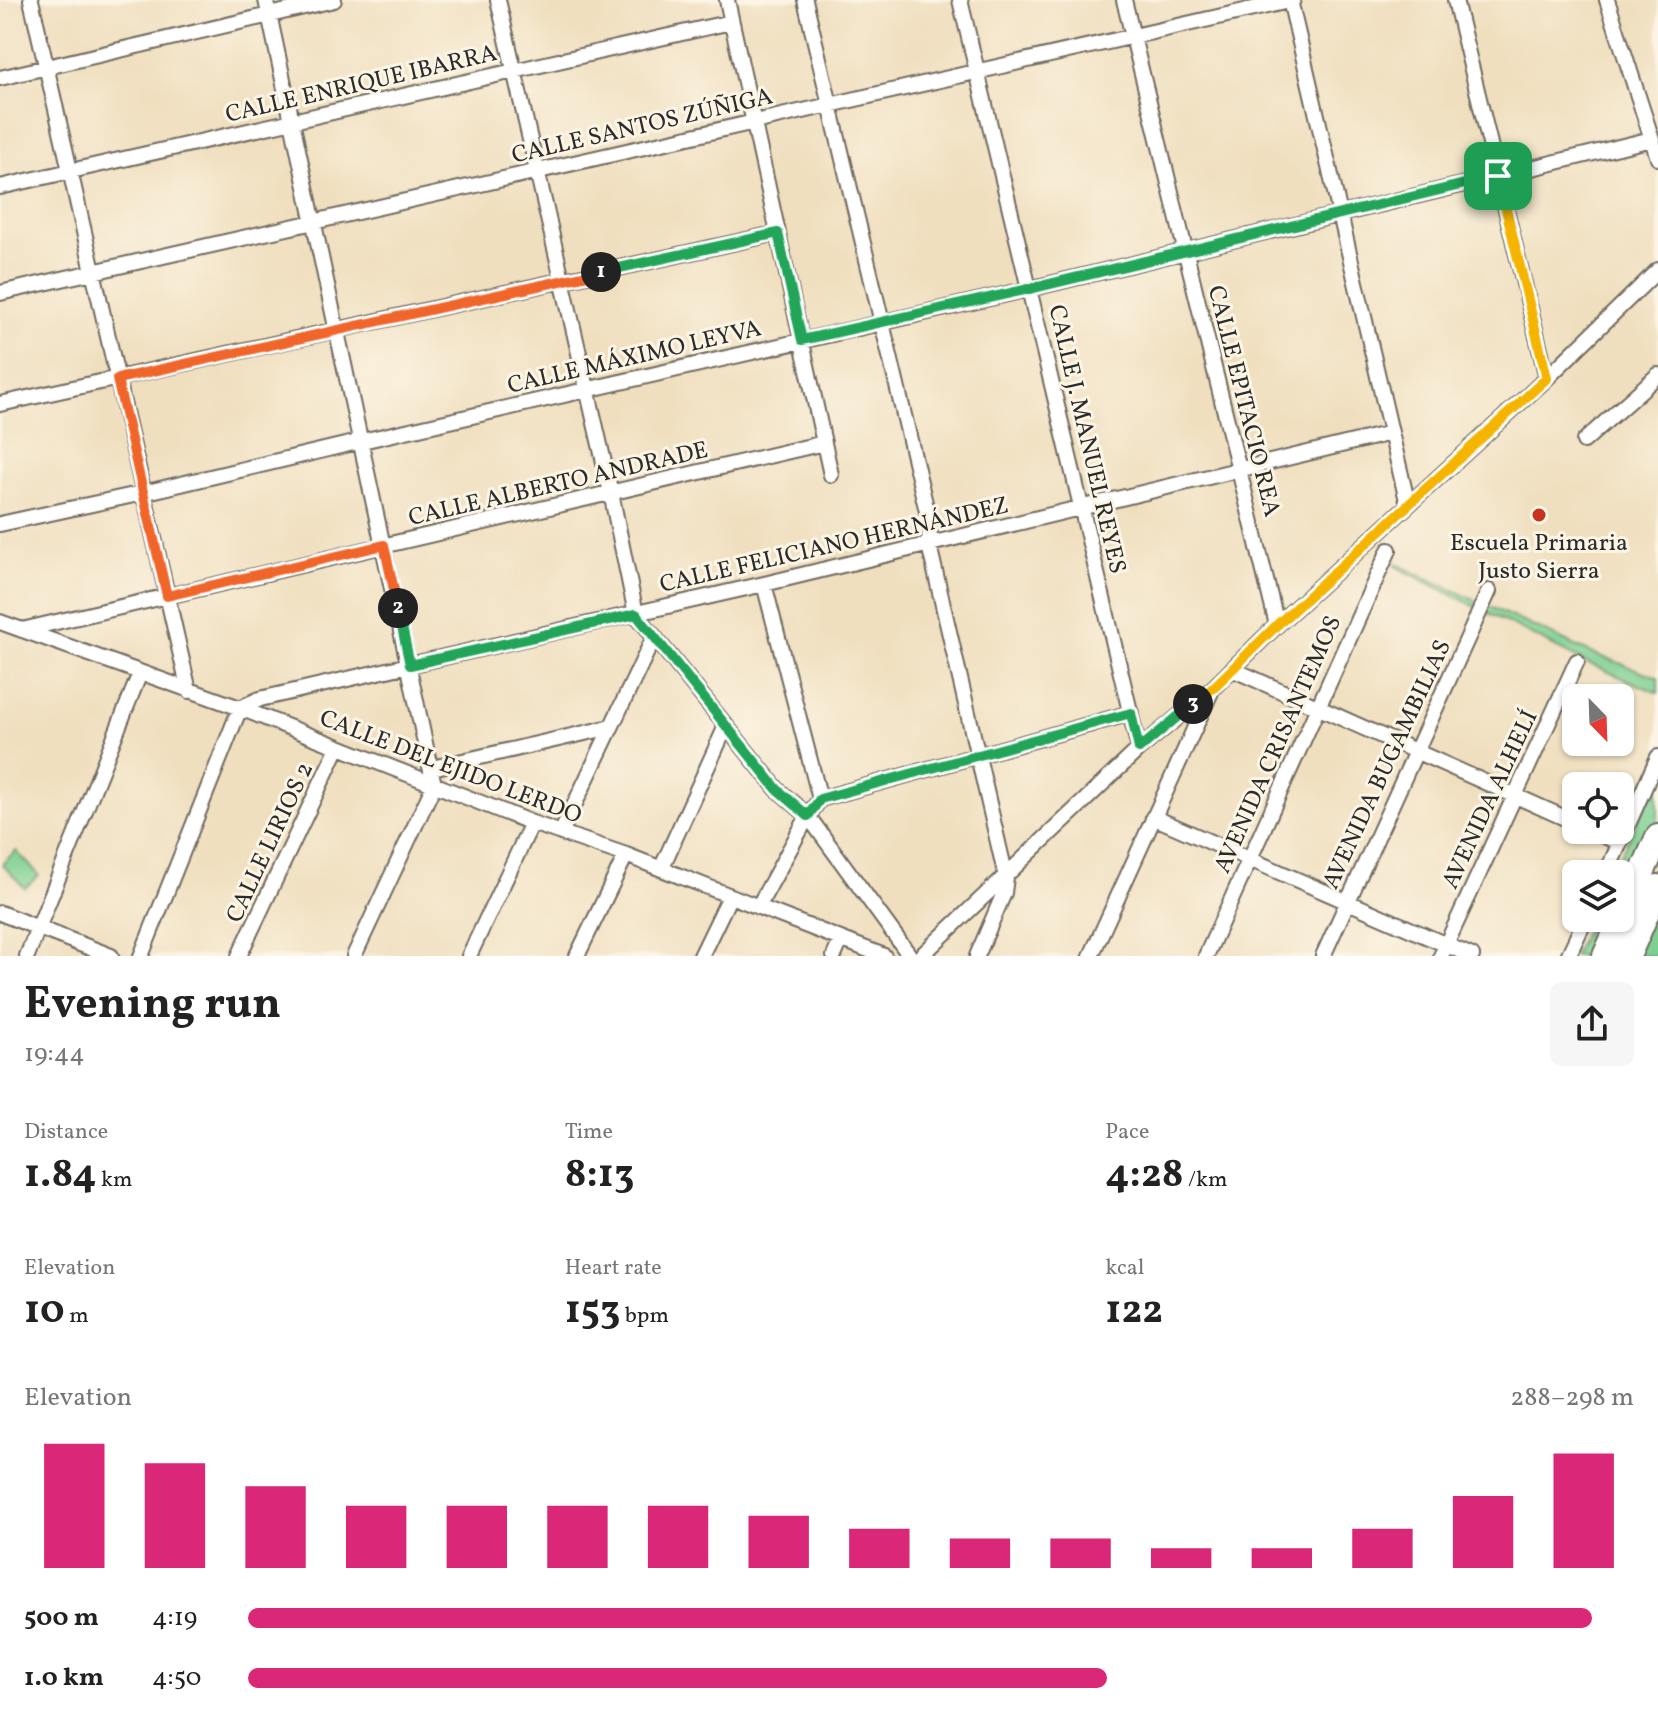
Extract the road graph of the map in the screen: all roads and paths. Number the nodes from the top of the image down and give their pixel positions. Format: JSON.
{"nodes":[{"id":1,"x":31,"y":0,"type":"edge"},
{"id":2,"x":334,"y":0,"type":"edge"},
{"id":3,"x":498,"y":0,"type":"edge"},
{"id":4,"x":727,"y":0,"type":"edge"},
{"id":5,"x":805,"y":0,"type":"edge"},
{"id":6,"x":960,"y":0,"type":"edge"},
{"id":7,"x":1124,"y":0,"type":"edge"},
{"id":8,"x":1291,"y":0,"type":"edge"},
{"id":9,"x":1455,"y":0,"type":"edge"},
{"id":10,"x":1607,"y":0,"type":"edge"},
{"id":11,"x":268,"y":8,"type":"edge"},
{"id":12,"x":731,"y":22,"type":"junction"},
{"id":13,"x":1133,"y":36,"type":"junction"},
{"id":14,"x":46,"y":67,"type":"junction"},
{"id":15,"x":514,"y":71,"type":"junction"},
{"id":16,"x":977,"y":72,"type":"junction"},
{"id":17,"x":0,"y":78,"type":"edge"},
{"id":18,"x":830,"y":105,"type":"junction"},
{"id":19,"x":292,"y":121,"type":"junction"},
{"id":20,"x":754,"y":122,"type":"junction"},
{"id":21,"x":1652,"y":139,"type":"junction"},
{"id":22,"x":1658,"y":158,"type":"edge"},
{"id":23,"x":70,"y":171,"type":"junction"},
{"id":24,"x":537,"y":171,"type":"junction"},
{"id":25,"x":1498,"y":176,"type":"junction"},
{"id":26,"x":0,"y":187,"type":"edge"},
{"id":27,"x":1340,"y":214,"type":"junction"},
{"id":28,"x":314,"y":222,"type":"junction"},
{"id":29,"x":778,"y":233,"type":"junction"},
{"id":30,"x":1185,"y":251,"type":"junction"},
{"id":31,"x":1658,"y":270,"type":"edge"},
{"id":32,"x":92,"y":272,"type":"junction"},
{"id":33,"x":562,"y":280,"type":"junction"},
{"id":34,"x":1029,"y":289,"type":"junction"},
{"id":35,"x":0,"y":293,"type":"edge"},
{"id":36,"x":882,"y":322,"type":"junction"},
{"id":37,"x":338,"y":330,"type":"junction"},
{"id":38,"x":802,"y":340,"type":"junction"},
{"id":39,"x":1658,"y":375,"type":"edge"},
{"id":40,"x":1547,"y":378,"type":"junction"},
{"id":41,"x":117,"y":379,"type":"junction"},
{"id":42,"x":587,"y":389,"type":"junction"},
{"id":43,"x":0,"y":404,"type":"edge"},
{"id":44,"x":1391,"y":433,"type":"junction"},
{"id":45,"x":362,"y":441,"type":"junction"},
{"id":46,"x":1584,"y":441,"type":"dead end"},
{"id":47,"x":824,"y":443,"type":"junction"},
{"id":48,"x":1239,"y":469,"type":"junction"},
{"id":49,"x":831,"y":475,"type":"dead end"},
{"id":50,"x":143,"y":493,"type":"junction"},
{"id":51,"x":611,"y":493,"type":"junction"},
{"id":52,"x":1408,"y":505,"type":"junction"},
{"id":53,"x":1081,"y":507,"type":"junction"},
{"id":54,"x":0,"y":524,"type":"edge"},
{"id":55,"x":384,"y":545,"type":"junction"},
{"id":56,"x":929,"y":545,"type":"junction"},
{"id":57,"x":1389,"y":550,"type":"dead end"},
{"id":58,"x":764,"y":584,"type":"junction"},
{"id":59,"x":1489,"y":591,"type":"dead end"},
{"id":60,"x":167,"y":596,"type":"junction"},
{"id":61,"x":636,"y":614,"type":"junction"},
{"id":62,"x":0,"y":622,"type":"edge"},
{"id":63,"x":1277,"y":625,"type":"junction"},
{"id":64,"x":21,"y":630,"type":"junction"},
{"id":65,"x":654,"y":637,"type":"junction"},
{"id":66,"x":1577,"y":661,"type":"dead end"},
{"id":67,"x":410,"y":665,"type":"junction"},
{"id":68,"x":1232,"y":669,"type":"junction"},
{"id":69,"x":140,"y":673,"type":"junction"},
{"id":70,"x":1213,"y":688,"type":"junction"},
{"id":71,"x":189,"y":691,"type":"junction"},
{"id":72,"x":1318,"y":707,"type":"junction"},
{"id":73,"x":240,"y":708,"type":"junction"},
{"id":74,"x":1131,"y":713,"type":"junction"},
{"id":75,"x":726,"y":726,"type":"junction"},
{"id":76,"x":611,"y":727,"type":"junction"},
{"id":77,"x":338,"y":747,"type":"junction"},
{"id":78,"x":1139,"y":749,"type":"junction"},
{"id":79,"x":1416,"y":751,"type":"junction"},
{"id":80,"x":978,"y":754,"type":"junction"},
{"id":81,"x":1658,"y":757,"type":"edge"},
{"id":82,"x":432,"y":768,"type":"junction"},
{"id":83,"x":434,"y":785,"type":"junction"},
{"id":84,"x":1515,"y":796,"type":"junction"},
{"id":85,"x":820,"y":799,"type":"junction"},
{"id":86,"x":1634,"y":811,"type":"edge"},
{"id":87,"x":808,"y":816,"type":"junction"},
{"id":88,"x":1153,"y":817,"type":"junction"},
{"id":89,"x":1562,"y":817,"type":"edge"},
{"id":90,"x":532,"y":823,"type":"junction"},
{"id":91,"x":561,"y":833,"type":"junction"},
{"id":92,"x":1658,"y":837,"type":"edge"},
{"id":93,"x":626,"y":855,"type":"junction"},
{"id":94,"x":1250,"y":858,"type":"junction"},
{"id":95,"x":661,"y":869,"type":"junction"},
{"id":96,"x":1006,"y":877,"type":"junction"},
{"id":97,"x":1658,"y":887,"type":"edge"},
{"id":98,"x":730,"y":896,"type":"junction"},
{"id":99,"x":1348,"y":901,"type":"junction"},
{"id":100,"x":758,"y":907,"type":"junction"},
{"id":101,"x":0,"y":913,"type":"edge"},
{"id":102,"x":38,"y":928,"type":"junction"},
{"id":103,"x":1579,"y":932,"type":"edge"},
{"id":104,"x":841,"y":940,"type":"junction"},
{"id":105,"x":1444,"y":950,"type":"edge"},
{"id":106,"x":27,"y":956,"type":"edge"},
{"id":107,"x":111,"y":956,"type":"edge"},
{"id":108,"x":141,"y":956,"type":"edge"},
{"id":109,"x":239,"y":956,"type":"edge"},
{"id":110,"x":354,"y":956,"type":"edge"},
{"id":111,"x":469,"y":956,"type":"edge"},
{"id":112,"x":577,"y":956,"type":"edge"},
{"id":113,"x":701,"y":956,"type":"edge"},
{"id":114,"x":834,"y":956,"type":"edge"},
{"id":115,"x":884,"y":956,"type":"edge"},
{"id":116,"x":910,"y":956,"type":"edge"},
{"id":117,"x":921,"y":956,"type":"edge"},
{"id":118,"x":977,"y":956,"type":"edge"},
{"id":119,"x":1091,"y":956,"type":"edge"},
{"id":120,"x":1206,"y":956,"type":"edge"},
{"id":121,"x":1323,"y":956,"type":"edge"},
{"id":122,"x":1472,"y":956,"type":"edge"},
{"id":123,"x":1568,"y":956,"type":"edge"},
{"id":124,"x":1605,"y":956,"type":"edge"},
{"id":125,"x":1628,"y":956,"type":"edge"}],
"edges":[{"from":1,"to":14,"type":"street"},
{"from":2,"to":11,"type":"street"},
{"from":3,"to":15,"type":"street"},
{"from":4,"to":12,"type":"street"},
{"from":5,"to":18,"type":"street"},
{"from":6,"to":16,"type":"street","name":"CALLE J. MANUEL REYES"},
{"from":7,"to":13,"type":"street","name":"CALLE EPITACIO REA"},
{"from":8,"to":13,"type":"street","name":"CALLE SANTOS ZÚÑIGA"},
{"from":8,"to":27,"type":"street"},
{"from":9,"to":25,"type":"street"},
{"from":10,"to":21,"type":"street"},
{"from":11,"to":14,"type":"street"},
{"from":11,"to":19,"type":"street"},
{"from":12,"to":15,"type":"street","name":"CALLE ENRIQUE IBARRA"},
{"from":12,"to":20,"type":"street"},
{"from":13,"to":16,"type":"street","name":"CALLE SANTOS ZÚÑIGA"},
{"from":13,"to":30,"type":"street","name":"CALLE EPITACIO REA"},
{"from":14,"to":17,"type":"street"},
{"from":14,"to":23,"type":"street"},
{"from":15,"to":19,"type":"street","name":"CALLE ENRIQUE IBARRA"},
{"from":15,"to":24,"type":"street"},
{"from":16,"to":18,"type":"street","name":"CALLE SANTOS ZÚÑIGA"},
{"from":16,"to":34,"type":"street","name":"CALLE J. MANUEL REYES"},
{"from":18,"to":20,"type":"street","name":"CALLE SANTOS ZÚÑIGA"},
{"from":18,"to":36,"type":"street"},
{"from":19,"to":23,"type":"street","name":"CALLE ENRIQUE IBARRA"},
{"from":19,"to":28,"type":"street"},
{"from":20,"to":24,"type":"street","name":"CALLE SANTOS ZÚÑIGA"},
{"from":20,"to":29,"type":"street"},
{"from":21,"to":22,"type":"street"},
{"from":21,"to":25,"type":"street","name":"CALLE MÁXIMO LEYVA"},
{"from":23,"to":26,"type":"street","name":"CALLE ENRIQUE IBARRA"},
{"from":23,"to":32,"type":"street"},
{"from":24,"to":28,"type":"street","name":"CALLE SANTOS ZÚÑIGA"},
{"from":24,"to":33,"type":"street"},
{"from":25,"to":27,"type":"street","name":"CALLE MÁXIMO LEYVA"},
{"from":25,"to":40,"type":"street"},
{"from":27,"to":30,"type":"street","name":"CALLE MÁXIMO LEYVA"},
{"from":27,"to":44,"type":"street"},
{"from":28,"to":32,"type":"street","name":"CALLE SANTOS ZÚÑIGA"},
{"from":28,"to":37,"type":"street"},
{"from":29,"to":33,"type":"street"},
{"from":29,"to":38,"type":"street"},
{"from":30,"to":34,"type":"street","name":"CALLE MÁXIMO LEYVA"},
{"from":30,"to":48,"type":"street","name":"CALLE EPITACIO REA"},
{"from":31,"to":40,"type":"street"},
{"from":32,"to":35,"type":"street","name":"CALLE SANTOS ZÚÑIGA"},
{"from":32,"to":41,"type":"street"},
{"from":33,"to":37,"type":"street"},
{"from":33,"to":42,"type":"street"},
{"from":34,"to":36,"type":"street","name":"CALLE MÁXIMO LEYVA"},
{"from":34,"to":53,"type":"street","name":"CALLE J. MANUEL REYES"},
{"from":36,"to":38,"type":"street","name":"CALLE MÁXIMO LEYVA"},
{"from":36,"to":56,"type":"street"},
{"from":37,"to":41,"type":"street"},
{"from":37,"to":45,"type":"street"},
{"from":38,"to":42,"type":"street","name":"CALLE MÁXIMO LEYVA"},
{"from":38,"to":47,"type":"street"},
{"from":39,"to":46,"type":"street"},
{"from":40,"to":52,"type":"street"},
{"from":41,"to":43,"type":"street"},
{"from":41,"to":50,"type":"street"},
{"from":42,"to":45,"type":"street","name":"CALLE MÁXIMO LEYVA"},
{"from":42,"to":51,"type":"street"},
{"from":44,"to":48,"type":"street","name":"CALLE FELICIANO HERNÁNDEZ"},
{"from":44,"to":52,"type":"street"},
{"from":45,"to":50,"type":"street","name":"CALLE MÁXIMO LEYVA"},
{"from":45,"to":55,"type":"street"},
{"from":47,"to":49,"type":"street"},
{"from":47,"to":51,"type":"street","name":"CALLE ALBERTO ANDRADE"},
{"from":48,"to":53,"type":"street","name":"CALLE FELICIANO HERNÁNDEZ"},
{"from":48,"to":63,"type":"street","name":"CALLE EPITACIO REA"},
{"from":50,"to":54,"type":"street","name":"CALLE MÁXIMO LEYVA"},
{"from":50,"to":60,"type":"street"},
{"from":51,"to":55,"type":"street","name":"CALLE ALBERTO ANDRADE"},
{"from":51,"to":61,"type":"street"},
{"from":52,"to":63,"type":"street"},
{"from":53,"to":56,"type":"street","name":"CALLE FELICIANO HERNÁNDEZ"},
{"from":53,"to":74,"type":"street","name":"CALLE J. MANUEL REYES"},
{"from":55,"to":60,"type":"street","name":"CALLE ALBERTO ANDRADE"},
{"from":55,"to":67,"type":"street"},
{"from":56,"to":58,"type":"street","name":"CALLE FELICIANO HERNÁNDEZ"},
{"from":56,"to":80,"type":"street"},
{"from":57,"to":72,"type":"street","name":"AVENIDA CRISANTEMOS"},
{"from":58,"to":61,"type":"street","name":"CALLE FELICIANO HERNÁNDEZ"},
{"from":58,"to":85,"type":"street"},
{"from":59,"to":79,"type":"street","name":"AVENIDA BUGAMBILIAS"},
{"from":60,"to":64,"type":"street","name":"CALLE ALBERTO ANDRADE"},
{"from":60,"to":71,"type":"street"},
{"from":61,"to":65,"type":"street"},
{"from":61,"to":67,"type":"street","name":"CALLE FELICIANO HERNÁNDEZ"},
{"from":62,"to":64,"type":"street","name":"CALLE DEL EJIDO LERDO"},
{"from":63,"to":68,"type":"street"},
{"from":64,"to":69,"type":"street","name":"CALLE DEL EJIDO LERDO"},
{"from":65,"to":75,"type":"street"},
{"from":65,"to":76,"type":"street"},
{"from":66,"to":84,"type":"street","name":"AVENIDA ALHELÍ"},
{"from":67,"to":73,"type":"street","name":"CALLE FELICIANO HERNÁNDEZ"},
{"from":67,"to":82,"type":"street"},
{"from":68,"to":70,"type":"street"},
{"from":68,"to":72,"type":"street"},
{"from":69,"to":71,"type":"street","name":"CALLE DEL EJIDO LERDO"},
{"from":69,"to":102,"type":"street"},
{"from":70,"to":78,"type":"street"},
{"from":70,"to":88,"type":"street"},
{"from":71,"to":73,"type":"street","name":"CALLE DEL EJIDO LERDO"},
{"from":72,"to":79,"type":"street"},
{"from":72,"to":94,"type":"street","name":"AVENIDA CRISANTEMOS"},
{"from":73,"to":77,"type":"street","name":"CALLE DEL EJIDO LERDO"},
{"from":73,"to":108,"type":"street"},
{"from":74,"to":78,"type":"street","name":"CALLE J. MANUEL REYES"},
{"from":74,"to":80,"type":"street"},
{"from":75,"to":87,"type":"street"},
{"from":75,"to":95,"type":"street"},
{"from":76,"to":82,"type":"street"},
{"from":76,"to":91,"type":"street"},
{"from":77,"to":83,"type":"street","name":"CALLE DEL EJIDO LERDO"},
{"from":77,"to":109,"type":"street","name":"CALLE LIRIOS 2"},
{"from":78,"to":96,"type":"street"},
{"from":79,"to":84,"type":"street"},
{"from":79,"to":99,"type":"street","name":"AVENIDA BUGAMBILIAS"},
{"from":80,"to":85,"type":"street"},
{"from":80,"to":96,"type":"street"},
{"from":81,"to":86,"type":"street"},
{"from":82,"to":83,"type":"street"},
{"from":83,"to":90,"type":"street","name":"CALLE DEL EJIDO LERDO"},
{"from":83,"to":110,"type":"street"},
{"from":84,"to":89,"type":"street"},
{"from":84,"to":105,"type":"street","name":"AVENIDA ALHELÍ"},
{"from":85,"to":87,"type":"street"},
{"from":87,"to":100,"type":"street"},
{"from":87,"to":116,"type":"street"},
{"from":88,"to":94,"type":"street"},
{"from":88,"to":119,"type":"street"},
{"from":90,"to":91,"type":"street","name":"CALLE DEL EJIDO LERDO"},
{"from":90,"to":111,"type":"street"},
{"from":91,"to":93,"type":"street","name":"CALLE DEL EJIDO LERDO"},
{"from":92,"to":124,"type":"main road"},
{"from":93,"to":95,"type":"street","name":"CALLE DEL EJIDO LERDO"},
{"from":93,"to":112,"type":"street"},
{"from":94,"to":99,"type":"street"},
{"from":94,"to":120,"type":"street","name":"AVENIDA CRISANTEMOS"},
{"from":95,"to":98,"type":"street","name":"CALLE DEL EJIDO LERDO"},
{"from":96,"to":117,"type":"street"},
{"from":96,"to":118,"type":"street"},
{"from":97,"to":125,"type":"main road"},
{"from":98,"to":100,"type":"street","name":"CALLE DEL EJIDO LERDO"},
{"from":98,"to":113,"type":"street"},
{"from":99,"to":105,"type":"street"},
{"from":99,"to":121,"type":"street","name":"AVENIDA BUGAMBILIAS"},
{"from":100,"to":104,"type":"street","name":"CALLE DEL EJIDO LERDO"},
{"from":101,"to":102,"type":"street"},
{"from":102,"to":106,"type":"street"},
{"from":102,"to":107,"type":"street"},
{"from":103,"to":123,"type":"street"},
{"from":104,"to":114,"type":"street"},
{"from":104,"to":115,"type":"street","name":"CALLE DEL EJIDO LERDO"},
{"from":105,"to":122,"type":"street"}]}
